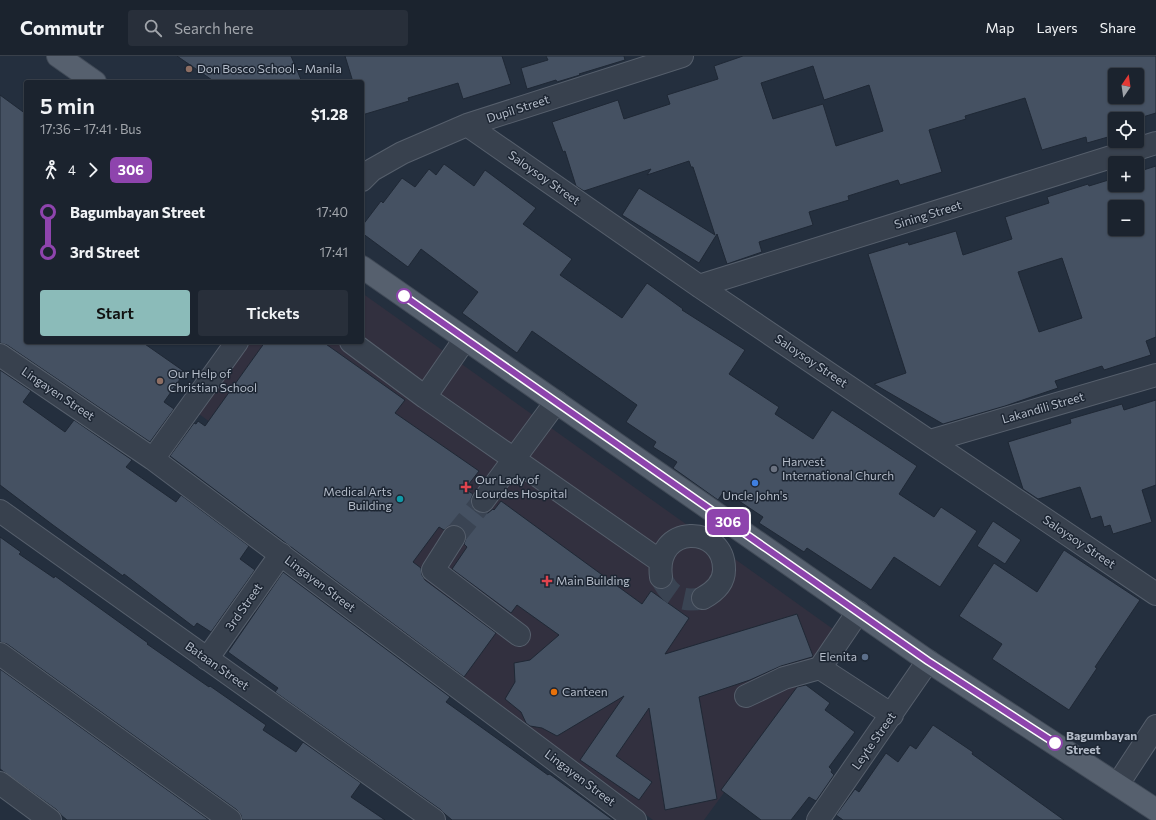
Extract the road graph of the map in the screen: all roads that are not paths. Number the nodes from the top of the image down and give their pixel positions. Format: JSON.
{"nodes":[{"id":1,"x":58,"y":56,"type":"edge"},
{"id":2,"x":682,"y":56,"type":"edge"},
{"id":3,"x":92,"y":80,"type":"edge"},
{"id":4,"x":468,"y":126,"type":"junction"},
{"id":5,"x":1156,"y":143,"type":"edge"},
{"id":6,"x":364,"y":178,"type":"edge"},
{"id":7,"x":364,"y":268,"type":"edge"},
{"id":8,"x":699,"y":286,"type":"junction"},
{"id":9,"x":465,"y":338,"type":"junction"},
{"id":10,"x":236,"y":344,"type":"edge"},
{"id":11,"x":354,"y":344,"type":"edge"},
{"id":12,"x":0,"y":355,"type":"edge"},
{"id":13,"x":1156,"y":375,"type":"edge"},
{"id":14,"x":425,"y":397,"type":"junction"},
{"id":15,"x":556,"y":402,"type":"junction"},
{"id":16,"x":930,"y":441,"type":"junction"},
{"id":17,"x":153,"y":459,"type":"junction"},
{"id":18,"x":514,"y":459,"type":"junction"},
{"id":19,"x":483,"y":501,"type":"tunnel mouth"},
{"id":20,"x":0,"y":511,"type":"edge"},
{"id":21,"x":715,"y":512,"type":"junction"},
{"id":22,"x":733,"y":524,"type":"junction"},
{"id":23,"x":699,"y":536,"type":"junction"},
{"id":24,"x":454,"y":537,"type":"tunnel mouth"},
{"id":25,"x":718,"y":549,"type":"junction"},
{"id":26,"x":281,"y":554,"type":"junction"},
{"id":27,"x":1156,"y":594,"type":"edge"},
{"id":28,"x":703,"y":598,"type":"tunnel mouth"},
{"id":29,"x":858,"y":612,"type":"junction"},
{"id":30,"x":519,"y":635,"type":"dead end"},
{"id":31,"x":0,"y":654,"type":"edge"},
{"id":32,"x":207,"y":659,"type":"junction"},
{"id":33,"x":928,"y":661,"type":"junction"},
{"id":34,"x":820,"y":668,"type":"junction"},
{"id":35,"x":746,"y":696,"type":"dead end"},
{"id":36,"x":892,"y":715,"type":"junction"},
{"id":37,"x":1156,"y":726,"type":"edge"},
{"id":38,"x":0,"y":783,"type":"edge"},
{"id":39,"x":1118,"y":784,"type":"junction"},
{"id":40,"x":1156,"y":810,"type":"edge"},
{"id":41,"x":50,"y":820,"type":"edge"},
{"id":42,"x":230,"y":820,"type":"edge"},
{"id":43,"x":434,"y":820,"type":"edge"},
{"id":44,"x":635,"y":820,"type":"edge"},
{"id":45,"x":818,"y":820,"type":"edge"}],
"edges":[{"from":1,"to":3,"type":"main road"},
{"from":2,"to":4,"type":"street","name":"Dupil Street"},
{"from":4,"to":6,"type":"street","name":"Dupil Street"},
{"from":4,"to":8,"type":"street","name":"Saloysoy Street"},
{"from":5,"to":8,"type":"street","name":"Sining Street"},
{"from":7,"to":9,"type":"main road"},
{"from":8,"to":16,"type":"street","name":"Saloysoy Street"},
{"from":9,"to":14,"type":"street"},
{"from":9,"to":15,"type":"main road"},
{"from":10,"to":17,"type":"street"},
{"from":11,"to":14,"type":"street"},
{"from":12,"to":17,"type":"street","name":"Lingayen Street"},
{"from":13,"to":16,"type":"street","name":"Lakandili Street"},
{"from":14,"to":18,"type":"street"},
{"from":15,"to":18,"type":"street"},
{"from":15,"to":21,"type":"main road"},
{"from":16,"to":27,"type":"street","name":"Saloysoy Street"},
{"from":17,"to":26,"type":"street","name":"Lingayen Street"},
{"from":18,"to":19,"type":"street"},
{"from":18,"to":23,"type":"street"},
{"from":20,"to":32,"type":"street","name":"Bataan Street"},
{"from":21,"to":22,"type":"main road"},
{"from":21,"to":23,"type":"street"},
{"from":22,"to":25,"type":"street"},
{"from":22,"to":29,"type":"main road"},
{"from":23,"to":25,"type":"street"},
{"from":24,"to":30,"type":"street"},
{"from":25,"to":28,"type":"street"},
{"from":26,"to":32,"type":"street","name":"3rd Street"},
{"from":26,"to":44,"type":"street","name":"Lingayen Street"},
{"from":29,"to":33,"type":"main road"},
{"from":29,"to":34,"type":"street"},
{"from":31,"to":42,"type":"street"},
{"from":32,"to":43,"type":"street","name":"Bataan Street"},
{"from":33,"to":36,"type":"street","name":"Leyte Street"},
{"from":33,"to":39,"type":"main road"},
{"from":34,"to":35,"type":"street"},
{"from":34,"to":36,"type":"street"},
{"from":36,"to":45,"type":"street","name":"Leyte Street"},
{"from":37,"to":39,"type":"street"},
{"from":38,"to":41,"type":"street"},
{"from":39,"to":40,"type":"main road"}]}
